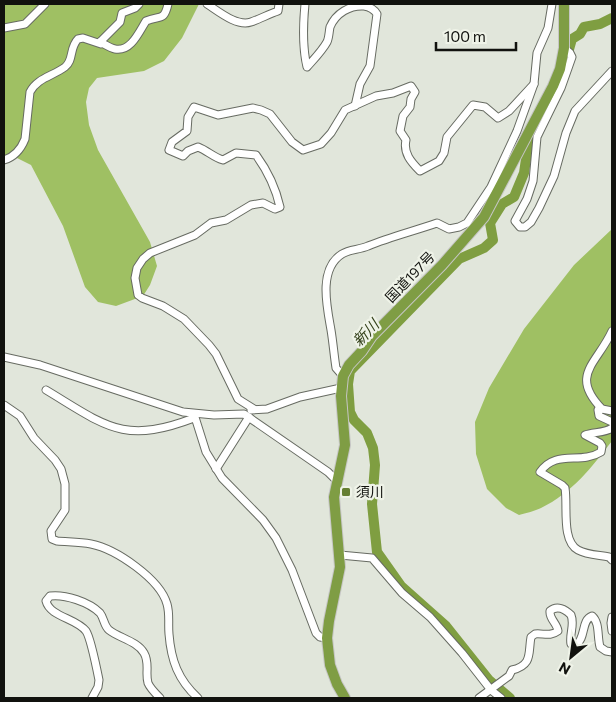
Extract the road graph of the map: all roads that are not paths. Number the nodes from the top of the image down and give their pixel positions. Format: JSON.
{"nodes":[{"id":1,"x":45,"y":4,"type":"edge"},
{"id":2,"x":138,"y":4,"type":"edge"},
{"id":3,"x":168,"y":4,"type":"edge"},
{"id":4,"x":207,"y":4,"type":"edge"},
{"id":5,"x":279,"y":4,"type":"edge"},
{"id":6,"x":305,"y":4,"type":"edge"},
{"id":7,"x":552,"y":4,"type":"edge"},
{"id":8,"x":564,"y":4,"type":"edge"},
{"id":9,"x":4,"y":28,"type":"edge"},
{"id":10,"x":100,"y":42,"type":"junction"},
{"id":11,"x":612,"y":70,"type":"edge"},
{"id":12,"x":534,"y":84,"type":"junction"},
{"id":13,"x":355,"y":106,"type":"junction"},
{"id":14,"x":533,"y":136,"type":"junction"},
{"id":15,"x":4,"y":160,"type":"edge"},
{"id":16,"x":612,"y":331,"type":"edge"},
{"id":17,"x":4,"y":357,"type":"edge"},
{"id":18,"x":343,"y":376,"type":"junction"},
{"id":19,"x":341,"y":388,"type":"junction"},
{"id":20,"x":46,"y":390,"type":"dead end"},
{"id":21,"x":4,"y":405,"type":"edge"},
{"id":22,"x":254,"y":409,"type":"junction"},
{"id":23,"x":602,"y":409,"type":"junction"},
{"id":24,"x":612,"y":411,"type":"edge"},
{"id":25,"x":194,"y":416,"type":"junction"},
{"id":26,"x":247,"y":416,"type":"junction"},
{"id":27,"x":612,"y":422,"type":"edge"},
{"id":28,"x":612,"y":428,"type":"edge"},
{"id":29,"x":216,"y":469,"type":"junction"},
{"id":30,"x":338,"y":482,"type":"junction"},
{"id":31,"x":340,"y":555,"type":"junction"},
{"id":32,"x":612,"y":560,"type":"edge"},
{"id":33,"x":612,"y":617,"type":"edge"},
{"id":34,"x":612,"y":631,"type":"edge"},
{"id":35,"x":327,"y":638,"type":"junction"},
{"id":36,"x":612,"y":652,"type":"edge"},
{"id":37,"x":490,"y":690,"type":"junction"},
{"id":38,"x":92,"y":698,"type":"edge"},
{"id":39,"x":160,"y":698,"type":"edge"},
{"id":40,"x":198,"y":698,"type":"edge"},
{"id":41,"x":345,"y":698,"type":"edge"},
{"id":42,"x":478,"y":698,"type":"edge"},
{"id":43,"x":501,"y":698,"type":"edge"}],
"edges":[{"from":1,"to":9,"type":"street"},
{"from":2,"to":10,"type":"street"},
{"from":3,"to":10,"type":"street"},
{"from":4,"to":5,"type":"street"},
{"from":6,"to":13,"type":"street"},
{"from":7,"to":12,"type":"street"},
{"from":8,"to":14,"type":"highway","name":"国道197号"},
{"from":10,"to":15,"type":"street"},
{"from":11,"to":14,"type":"street"},
{"from":12,"to":13,"type":"street"},
{"from":12,"to":18,"type":"street"},
{"from":13,"to":22,"type":"street"},
{"from":14,"to":18,"type":"highway","name":"国道197号"},
{"from":16,"to":23,"type":"street"},
{"from":17,"to":25,"type":"street"},
{"from":18,"to":19,"type":"highway","name":"国道197号"},
{"from":19,"to":22,"type":"street"},
{"from":19,"to":30,"type":"highway","name":"国道197号"},
{"from":20,"to":25,"type":"street"},
{"from":21,"to":40,"type":"street"},
{"from":22,"to":26,"type":"street"},
{"from":23,"to":24,"type":"street"},
{"from":23,"to":27,"type":"street"},
{"from":25,"to":26,"type":"street"},
{"from":25,"to":29,"type":"street"},
{"from":26,"to":29,"type":"street"},
{"from":26,"to":30,"type":"street"},
{"from":28,"to":32,"type":"street"},
{"from":29,"to":35,"type":"street"},
{"from":30,"to":31,"type":"highway","name":"国道197号"},
{"from":31,"to":35,"type":"highway","name":"国道197号"},
{"from":31,"to":37,"type":"street"},
{"from":33,"to":34,"type":"street"},
{"from":35,"to":41,"type":"highway","name":"国道197号"},
{"from":36,"to":37,"type":"street"},
{"from":37,"to":42,"type":"street"},
{"from":37,"to":43,"type":"street"},
{"from":38,"to":39,"type":"street"}]}
